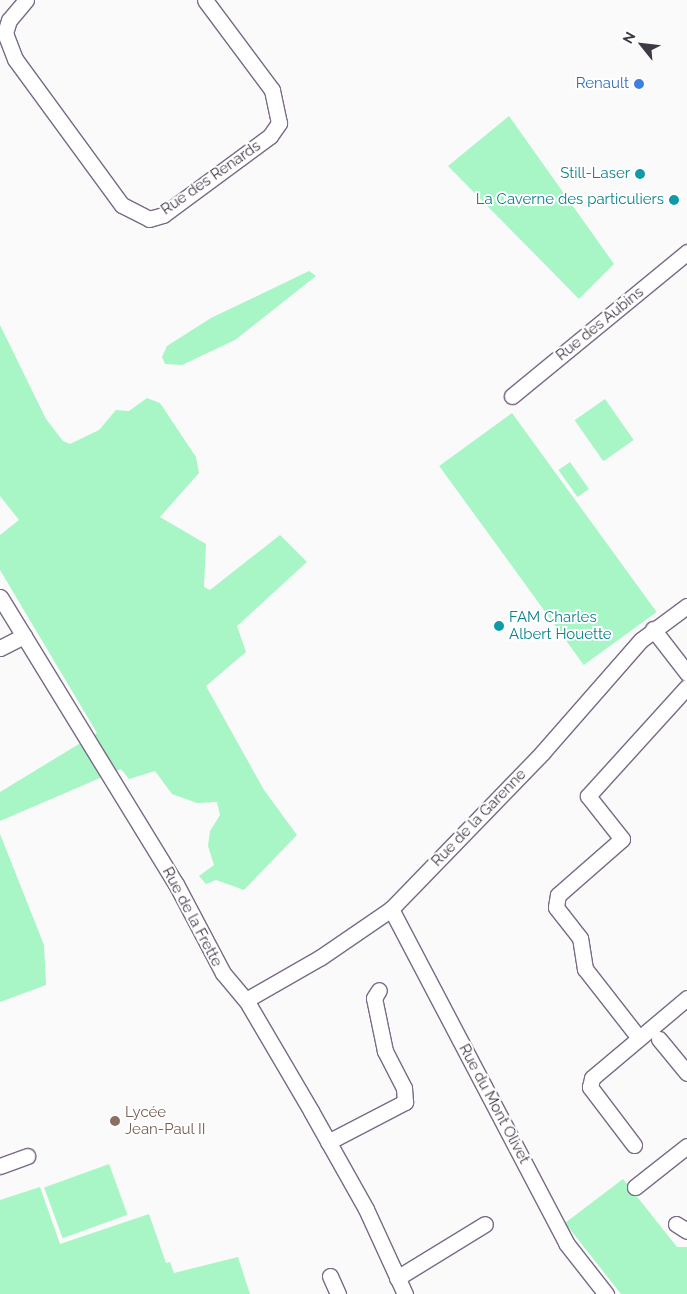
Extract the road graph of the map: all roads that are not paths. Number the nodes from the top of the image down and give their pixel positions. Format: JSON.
{"nodes":[{"id":1,"x":26,"y":0,"type":"edge"},
{"id":2,"x":205,"y":0,"type":"edge"},
{"id":3,"x":687,"y":252,"type":"edge"},
{"id":4,"x":512,"y":396,"type":"dead end"},
{"id":5,"x":0,"y":597,"type":"edge"},
{"id":6,"x":687,"y":606,"type":"edge"},
{"id":7,"x":654,"y":629,"type":"junction"},
{"id":8,"x":24,"y":636,"type":"junction"},
{"id":9,"x":0,"y":648,"type":"edge"},
{"id":10,"x":687,"y":672,"type":"edge"},
{"id":11,"x":687,"y":687,"type":"edge"},
{"id":12,"x":391,"y":909,"type":"junction"},
{"id":13,"x":379,"y":990,"type":"dead end"},
{"id":14,"x":687,"y":998,"type":"edge"},
{"id":15,"x":246,"y":1000,"type":"junction"},
{"id":16,"x":639,"y":1038,"type":"junction"},
{"id":17,"x":659,"y":1039,"type":"dead end"},
{"id":18,"x":687,"y":1073,"type":"edge"},
{"id":19,"x":328,"y":1142,"type":"junction"},
{"id":20,"x":634,"y":1145,"type":"dead end"},
{"id":21,"x":687,"y":1146,"type":"edge"},
{"id":22,"x":27,"y":1156,"type":"dead end"},
{"id":23,"x":0,"y":1166,"type":"edge"},
{"id":24,"x":635,"y":1187,"type":"dead end"},
{"id":25,"x":485,"y":1224,"type":"dead end"},
{"id":26,"x":330,"y":1276,"type":"dead end"},
{"id":27,"x":397,"y":1278,"type":"junction"},
{"id":28,"x":338,"y":1294,"type":"edge"},
{"id":29,"x":405,"y":1294,"type":"edge"},
{"id":30,"x":606,"y":1294,"type":"edge"}],
"edges":[{"from":1,"to":2,"type":"street","name":"Rue des Renards"},
{"from":3,"to":4,"type":"street","name":"Rue des Aubins"},
{"from":5,"to":8,"type":"street","name":"Rue de la Frette"},
{"from":6,"to":7,"type":"street","name":"Rue de la Garenne"},
{"from":7,"to":10,"type":"street"},
{"from":7,"to":12,"type":"street","name":"Rue de la Garenne"},
{"from":8,"to":9,"type":"street"},
{"from":8,"to":15,"type":"street","name":"Rue de la Frette"},
{"from":11,"to":16,"type":"street"},
{"from":12,"to":15,"type":"street","name":"Rue de la Garenne"},
{"from":12,"to":30,"type":"street","name":"Rue du Mont Olivet"},
{"from":13,"to":19,"type":"street"},
{"from":14,"to":16,"type":"street"},
{"from":15,"to":19,"type":"street","name":"Rue de la Frette"},
{"from":16,"to":20,"type":"street"},
{"from":17,"to":18,"type":"street"},
{"from":19,"to":27,"type":"street","name":"Rue de la Frette"},
{"from":21,"to":24,"type":"street"},
{"from":22,"to":23,"type":"street"},
{"from":25,"to":27,"type":"street"},
{"from":26,"to":28,"type":"street"},
{"from":27,"to":29,"type":"street","name":"Rue de la Frette"}]}
